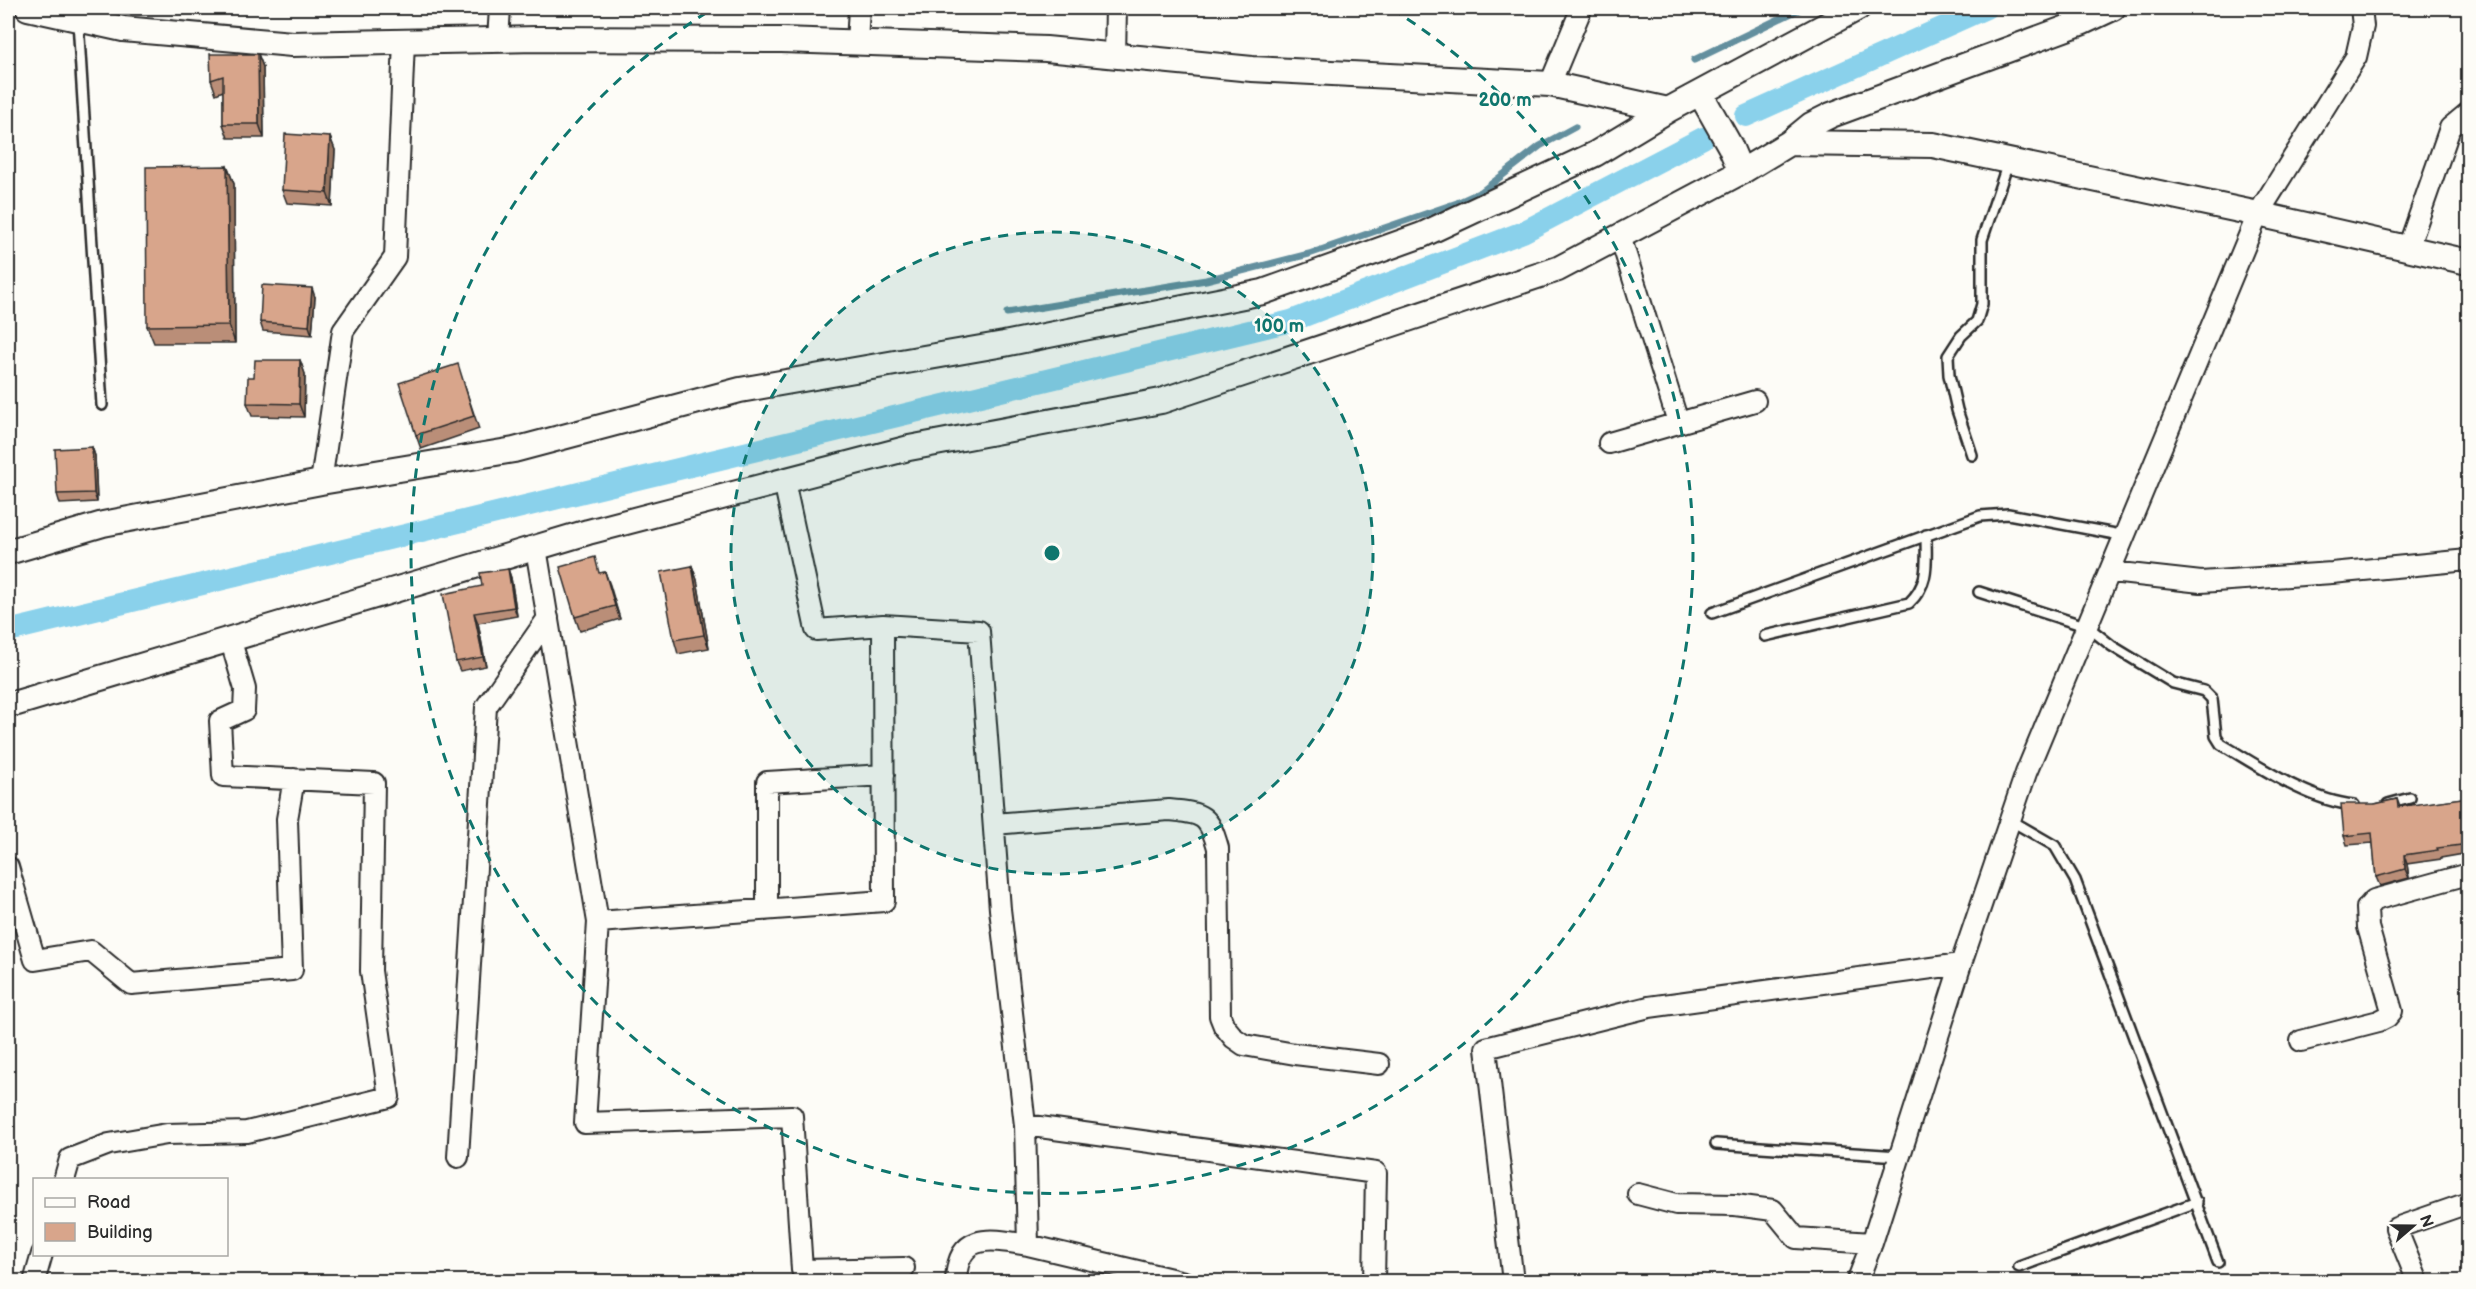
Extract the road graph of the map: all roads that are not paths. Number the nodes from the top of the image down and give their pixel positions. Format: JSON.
{"nodes":[{"id":1,"x":28,"y":8,"type":"edge"},
{"id":2,"x":500,"y":8,"type":"edge"},
{"id":3,"x":859,"y":8,"type":"edge"},
{"id":4,"x":1116,"y":8,"type":"edge"},
{"id":5,"x":1858,"y":8,"type":"edge"},
{"id":6,"x":2113,"y":8,"type":"edge"},
{"id":7,"x":2361,"y":8,"type":"edge"},
{"id":8,"x":1583,"y":9,"type":"edge"},
{"id":9,"x":78,"y":19,"type":"junction"},
{"id":10,"x":498,"y":39,"type":"junction"},
{"id":11,"x":404,"y":41,"type":"junction"},
{"id":12,"x":858,"y":43,"type":"junction"},
{"id":13,"x":1115,"y":56,"type":"junction"},
{"id":14,"x":1550,"y":84,"type":"junction"},
{"id":15,"x":1700,"y":93,"type":"junction"},
{"id":16,"x":1668,"y":110,"type":"junction"},
{"id":17,"x":2469,"y":113,"type":"edge"},
{"id":18,"x":1789,"y":144,"type":"junction"},
{"id":19,"x":2009,"y":161,"type":"junction"},
{"id":20,"x":1741,"y":172,"type":"junction"},
{"id":21,"x":2258,"y":214,"type":"junction"},
{"id":22,"x":1620,"y":236,"type":"junction"},
{"id":23,"x":2408,"y":248,"type":"junction"},
{"id":24,"x":2469,"y":262,"type":"edge"},
{"id":25,"x":1755,"y":402,"type":"dead end"},
{"id":26,"x":102,"y":405,"type":"dead end"},
{"id":27,"x":1678,"y":422,"type":"junction"},
{"id":28,"x":1609,"y":443,"type":"dead end"},
{"id":29,"x":1972,"y":454,"type":"dead end"},
{"id":30,"x":784,"y":481,"type":"junction"},
{"id":31,"x":321,"y":482,"type":"junction"},
{"id":32,"x":1926,"y":535,"type":"junction"},
{"id":33,"x":2126,"y":536,"type":"junction"},
{"id":34,"x":536,"y":548,"type":"junction"},
{"id":35,"x":8,"y":552,"type":"edge"},
{"id":36,"x":2469,"y":560,"type":"edge"},
{"id":37,"x":2111,"y":572,"type":"junction"},
{"id":38,"x":1979,"y":592,"type":"dead end"},
{"id":39,"x":1712,"y":613,"type":"dead end"},
{"id":40,"x":548,"y":618,"type":"junction"},
{"id":41,"x":883,"y":625,"type":"junction"},
{"id":42,"x":2088,"y":627,"type":"junction"},
{"id":43,"x":1764,"y":636,"type":"dead end"},
{"id":44,"x":230,"y":638,"type":"junction"},
{"id":45,"x":8,"y":703,"type":"edge"},
{"id":46,"x":884,"y":775,"type":"junction"},
{"id":47,"x":294,"y":779,"type":"junction"},
{"id":48,"x":2410,"y":798,"type":"dead end"},
{"id":49,"x":2010,"y":820,"type":"junction"},
{"id":50,"x":994,"y":824,"type":"junction"},
{"id":51,"x":8,"y":867,"type":"edge"},
{"id":52,"x":2469,"y":874,"type":"edge"},
{"id":53,"x":767,"y":910,"type":"junction"},
{"id":54,"x":598,"y":922,"type":"junction"},
{"id":55,"x":1961,"y":964,"type":"junction"},
{"id":56,"x":2301,"y":1041,"type":"dead end"},
{"id":57,"x":1379,"y":1064,"type":"dead end"},
{"id":58,"x":1025,"y":1125,"type":"junction"},
{"id":59,"x":1716,"y":1144,"type":"dead end"},
{"id":60,"x":1899,"y":1156,"type":"junction"},
{"id":61,"x":458,"y":1157,"type":"dead end"},
{"id":62,"x":64,"y":1178,"type":"edge"},
{"id":63,"x":1638,"y":1194,"type":"dead end"},
{"id":64,"x":2197,"y":1202,"type":"junction"},
{"id":65,"x":2469,"y":1203,"type":"edge"},
{"id":66,"x":1872,"y":1242,"type":"junction"},
{"id":67,"x":1028,"y":1245,"type":"junction"},
{"id":68,"x":41,"y":1256,"type":"edge"},
{"id":69,"x":2218,"y":1262,"type":"dead end"},
{"id":70,"x":2019,"y":1267,"type":"dead end"},
{"id":71,"x":904,"y":1268,"type":"dead end"},
{"id":72,"x":34,"y":1281,"type":"edge"},
{"id":73,"x":956,"y":1281,"type":"edge"},
{"id":74,"x":1184,"y":1281,"type":"edge"},
{"id":75,"x":1374,"y":1281,"type":"edge"},
{"id":76,"x":1513,"y":1281,"type":"edge"},
{"id":77,"x":1857,"y":1281,"type":"edge"},
{"id":78,"x":2418,"y":1281,"type":"edge"}],
"edges":[{"from":1,"to":9,"type":"street"},
{"from":2,"to":10,"type":"street"},
{"from":3,"to":12,"type":"street"},
{"from":4,"to":13,"type":"street"},
{"from":5,"to":15,"type":"street"},
{"from":6,"to":18,"type":"street"},
{"from":7,"to":21,"type":"street"},
{"from":8,"to":14,"type":"street"},
{"from":9,"to":11,"type":"street"},
{"from":9,"to":26,"type":"lane"},
{"from":10,"to":11,"type":"street"},
{"from":10,"to":12,"type":"street"},
{"from":11,"to":31,"type":"street"},
{"from":12,"to":13,"type":"street"},
{"from":13,"to":14,"type":"street"},
{"from":14,"to":16,"type":"street"},
{"from":15,"to":16,"type":"street"},
{"from":15,"to":20,"type":"street"},
{"from":16,"to":31,"type":"street"},
{"from":17,"to":23,"type":"street"},
{"from":18,"to":19,"type":"street"},
{"from":18,"to":20,"type":"street"},
{"from":19,"to":21,"type":"street"},
{"from":19,"to":29,"type":"lane"},
{"from":20,"to":22,"type":"street"},
{"from":21,"to":23,"type":"street"},
{"from":21,"to":33,"type":"street"},
{"from":22,"to":27,"type":"street"},
{"from":22,"to":30,"type":"street"},
{"from":23,"to":24,"type":"street"},
{"from":25,"to":27,"type":"street"},
{"from":27,"to":28,"type":"street"},
{"from":30,"to":34,"type":"street"},
{"from":30,"to":41,"type":"street"},
{"from":31,"to":35,"type":"street"},
{"from":32,"to":33,"type":"lane"},
{"from":32,"to":39,"type":"lane"},
{"from":32,"to":43,"type":"lane"},
{"from":33,"to":37,"type":"street"},
{"from":34,"to":40,"type":"street"},
{"from":34,"to":44,"type":"street"},
{"from":36,"to":37,"type":"street"},
{"from":37,"to":42,"type":"street"},
{"from":38,"to":42,"type":"lane"},
{"from":40,"to":54,"type":"street"},
{"from":40,"to":61,"type":"street"},
{"from":41,"to":46,"type":"street"},
{"from":41,"to":50,"type":"street"},
{"from":42,"to":48,"type":"lane"},
{"from":42,"to":49,"type":"street"},
{"from":44,"to":45,"type":"street"},
{"from":44,"to":47,"type":"street"},
{"from":46,"to":53,"type":"street"},
{"from":46,"to":53,"type":"street"},
{"from":47,"to":51,"type":"street"},
{"from":47,"to":62,"type":"street"},
{"from":49,"to":55,"type":"street"},
{"from":49,"to":64,"type":"lane"},
{"from":50,"to":57,"type":"street"},
{"from":50,"to":58,"type":"street"},
{"from":52,"to":56,"type":"street"},
{"from":53,"to":54,"type":"street"},
{"from":54,"to":71,"type":"street"},
{"from":55,"to":60,"type":"street"},
{"from":55,"to":76,"type":"street"},
{"from":58,"to":67,"type":"street"},
{"from":58,"to":75,"type":"street"},
{"from":59,"to":60,"type":"lane"},
{"from":60,"to":66,"type":"street"},
{"from":63,"to":66,"type":"street"},
{"from":64,"to":69,"type":"lane"},
{"from":64,"to":70,"type":"lane"},
{"from":65,"to":78,"type":"street"},
{"from":66,"to":77,"type":"street"},
{"from":67,"to":73,"type":"street"},
{"from":67,"to":74,"type":"street"},
{"from":68,"to":72,"type":"street"}]}
